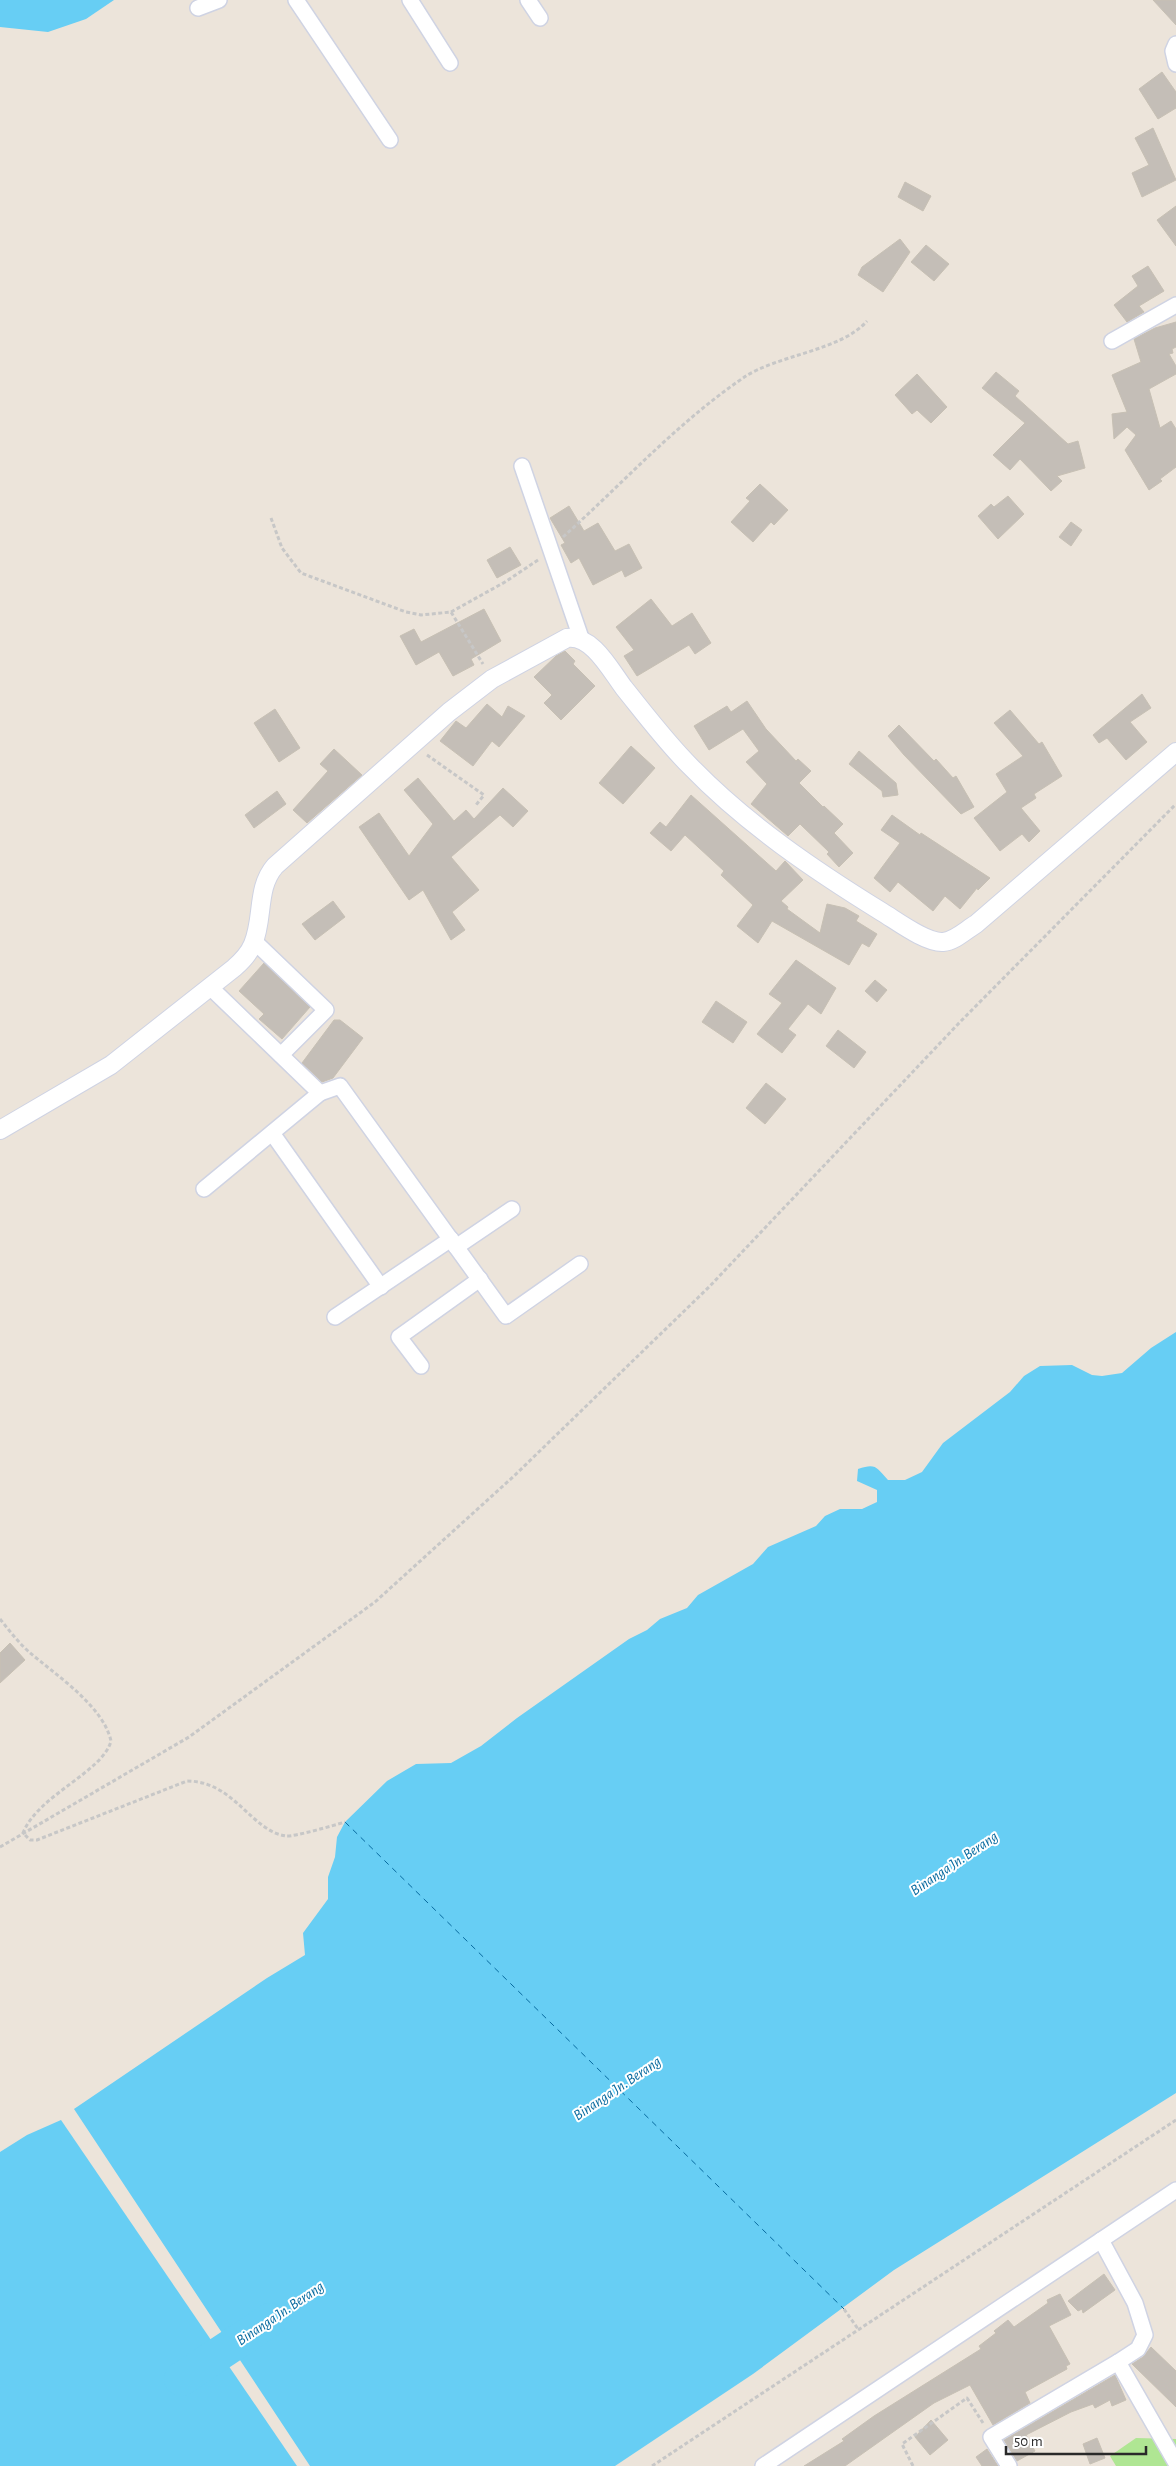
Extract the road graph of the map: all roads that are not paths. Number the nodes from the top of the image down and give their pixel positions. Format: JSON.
{"nodes":[{"id":1,"x":220,"y":0,"type":"edge"},
{"id":2,"x":296,"y":0,"type":"edge"},
{"id":3,"x":410,"y":0,"type":"edge"},
{"id":4,"x":528,"y":0,"type":"edge"},
{"id":5,"x":198,"y":8,"type":"dead end"},
{"id":6,"x":540,"y":18,"type":"dead end"},
{"id":7,"x":1176,"y":44,"type":"edge"},
{"id":8,"x":450,"y":63,"type":"dead end"},
{"id":9,"x":1176,"y":64,"type":"edge"},
{"id":10,"x":390,"y":140,"type":"dead end"},
{"id":11,"x":1176,"y":305,"type":"edge"},
{"id":12,"x":1112,"y":341,"type":"dead end"},
{"id":13,"x":522,"y":466,"type":"dead end"},
{"id":14,"x":581,"y":638,"type":"junction"},
{"id":15,"x":1176,"y":752,"type":"edge"},
{"id":16,"x":254,"y":942,"type":"junction"},
{"id":17,"x":210,"y":987,"type":"junction"},
{"id":18,"x":280,"y":1055,"type":"junction"},
{"id":19,"x":320,"y":1093,"type":"junction"},
{"id":20,"x":0,"y":1130,"type":"edge"},
{"id":21,"x":272,"y":1133,"type":"junction"},
{"id":22,"x":204,"y":1189,"type":"dead end"},
{"id":23,"x":512,"y":1209,"type":"dead end"},
{"id":24,"x":454,"y":1243,"type":"junction"},
{"id":25,"x":580,"y":1264,"type":"dead end"},
{"id":26,"x":480,"y":1279,"type":"junction"},
{"id":27,"x":381,"y":1287,"type":"junction"},
{"id":28,"x":336,"y":1317,"type":"dead end"},
{"id":29,"x":421,"y":1366,"type":"dead end"},
{"id":30,"x":1176,"y":2190,"type":"edge"},
{"id":31,"x":1101,"y":2240,"type":"junction"},
{"id":32,"x":1118,"y":2362,"type":"junction"},
{"id":33,"x":1176,"y":2463,"type":"edge"},
{"id":34,"x":763,"y":2466,"type":"edge"},
{"id":35,"x":1009,"y":2466,"type":"edge"}],
"edges":[{"from":1,"to":5,"type":"street"},
{"from":2,"to":10,"type":"street"},
{"from":3,"to":8,"type":"street"},
{"from":4,"to":6,"type":"street"},
{"from":7,"to":9,"type":"street"},
{"from":11,"to":12,"type":"street"},
{"from":13,"to":14,"type":"street"},
{"from":14,"to":15,"type":"street"},
{"from":14,"to":16,"type":"street"},
{"from":16,"to":17,"type":"street"},
{"from":16,"to":18,"type":"street"},
{"from":17,"to":18,"type":"street"},
{"from":17,"to":20,"type":"street"},
{"from":18,"to":19,"type":"street"},
{"from":19,"to":21,"type":"street"},
{"from":19,"to":24,"type":"street"},
{"from":21,"to":22,"type":"street"},
{"from":21,"to":27,"type":"street"},
{"from":23,"to":24,"type":"street"},
{"from":24,"to":26,"type":"street"},
{"from":24,"to":27,"type":"street"},
{"from":25,"to":26,"type":"street"},
{"from":26,"to":29,"type":"street"},
{"from":27,"to":28,"type":"street"},
{"from":30,"to":31,"type":"street"},
{"from":31,"to":32,"type":"street"},
{"from":31,"to":34,"type":"street"},
{"from":32,"to":33,"type":"street"},
{"from":32,"to":35,"type":"street"}]}
